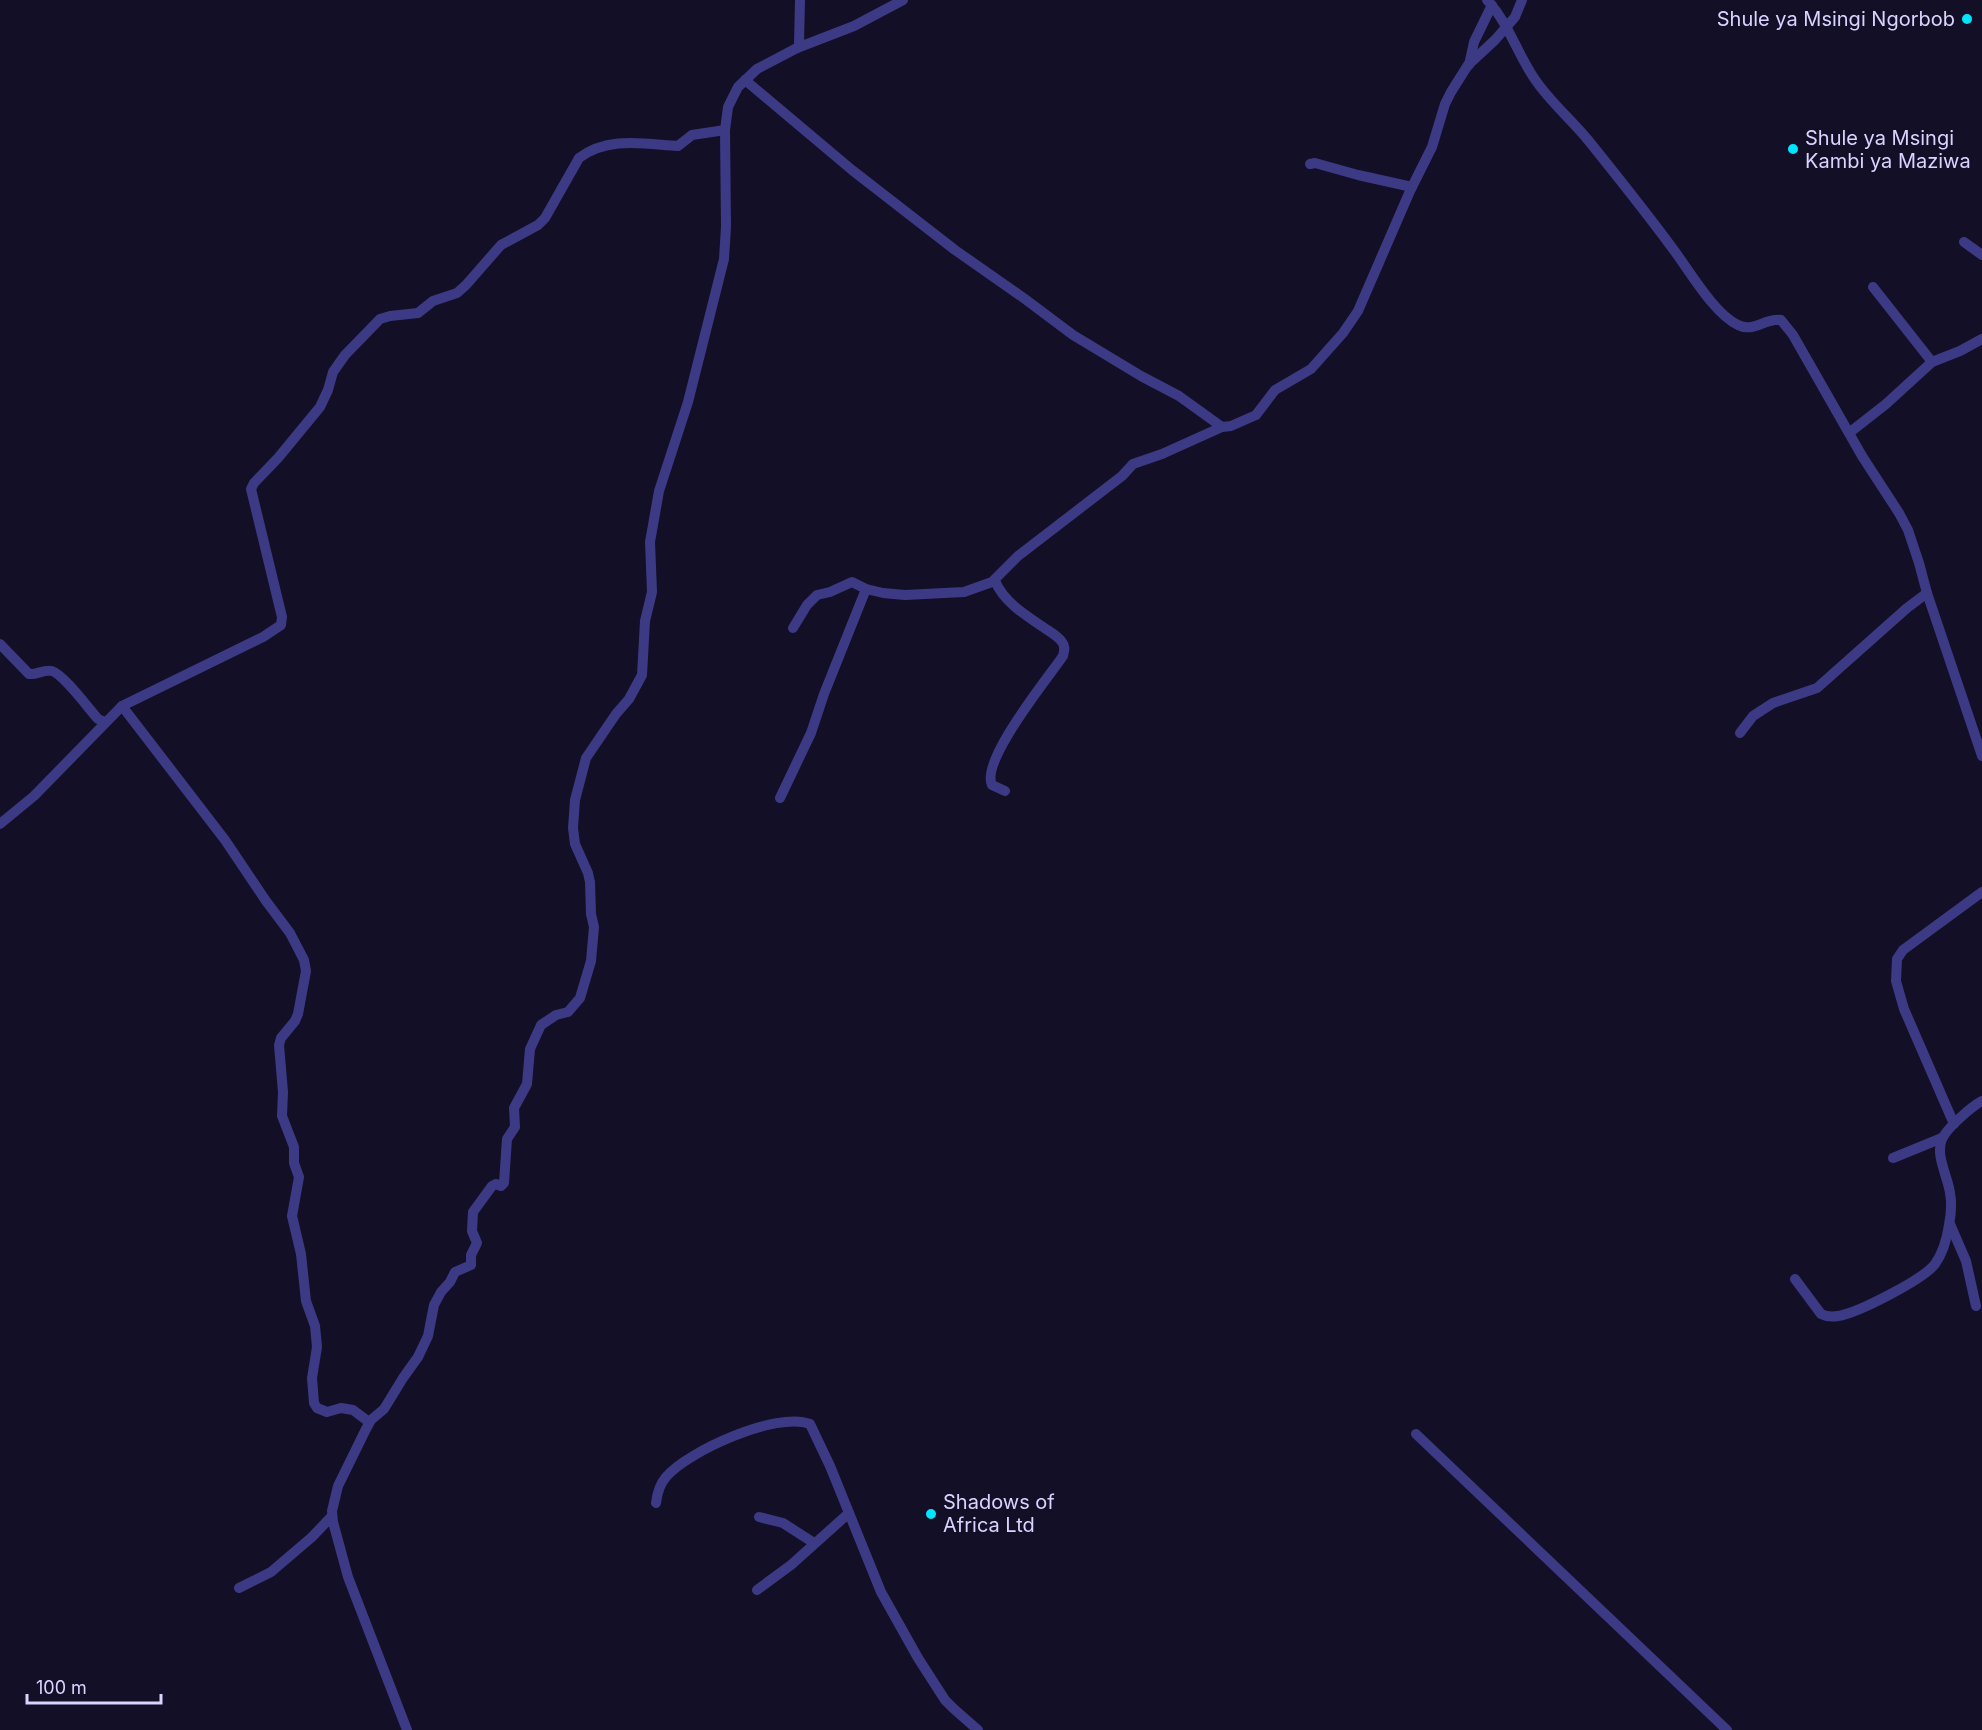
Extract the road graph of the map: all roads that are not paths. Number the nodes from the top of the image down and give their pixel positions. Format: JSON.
{"nodes":[{"id":1,"x":800,"y":0,"type":"edge"},
{"id":2,"x":903,"y":0,"type":"edge"},
{"id":3,"x":1522,"y":0,"type":"edge"},
{"id":4,"x":1490,"y":3,"type":"edge"},
{"id":5,"x":1506,"y":27,"type":"junction"},
{"id":6,"x":797,"y":48,"type":"junction"},
{"id":7,"x":1468,"y":65,"type":"junction"},
{"id":8,"x":745,"y":80,"type":"junction"},
{"id":9,"x":724,"y":130,"type":"junction"},
{"id":10,"x":1310,"y":164,"type":"dead end"},
{"id":11,"x":1412,"y":187,"type":"junction"},
{"id":12,"x":1964,"y":242,"type":"dead end"},
{"id":13,"x":1982,"y":255,"type":"edge"},
{"id":14,"x":1873,"y":287,"type":"dead end"},
{"id":15,"x":1982,"y":339,"type":"edge"},
{"id":16,"x":1932,"y":362,"type":"junction"},
{"id":17,"x":1222,"y":427,"type":"junction"},
{"id":18,"x":1849,"y":433,"type":"junction"},
{"id":19,"x":995,"y":581,"type":"junction"},
{"id":20,"x":866,"y":589,"type":"junction"},
{"id":21,"x":1927,"y":593,"type":"junction"},
{"id":22,"x":793,"y":628,"type":"dead end"},
{"id":23,"x":0,"y":644,"type":"edge"},
{"id":24,"x":122,"y":706,"type":"junction"},
{"id":25,"x":105,"y":722,"type":"junction"},
{"id":26,"x":1740,"y":733,"type":"dead end"},
{"id":27,"x":1982,"y":756,"type":"edge"},
{"id":28,"x":1005,"y":791,"type":"dead end"},
{"id":29,"x":780,"y":798,"type":"dead end"},
{"id":30,"x":0,"y":824,"type":"edge"},
{"id":31,"x":1982,"y":892,"type":"edge"},
{"id":32,"x":1982,"y":1101,"type":"edge"},
{"id":33,"x":1954,"y":1124,"type":"junction"},
{"id":34,"x":1942,"y":1138,"type":"junction"},
{"id":35,"x":1893,"y":1158,"type":"dead end"},
{"id":36,"x":1950,"y":1223,"type":"junction"},
{"id":37,"x":1795,"y":1279,"type":"dead end"},
{"id":38,"x":1976,"y":1306,"type":"dead end"},
{"id":39,"x":369,"y":1422,"type":"junction"},
{"id":40,"x":1416,"y":1434,"type":"dead end"},
{"id":41,"x":656,"y":1503,"type":"dead end"},
{"id":42,"x":849,"y":1513,"type":"junction"},
{"id":43,"x":332,"y":1516,"type":"junction"},
{"id":44,"x":759,"y":1517,"type":"dead end"},
{"id":45,"x":814,"y":1544,"type":"junction"},
{"id":46,"x":239,"y":1588,"type":"dead end"},
{"id":47,"x":757,"y":1590,"type":"dead end"},
{"id":48,"x":407,"y":1730,"type":"edge"},
{"id":49,"x":978,"y":1730,"type":"edge"},
{"id":50,"x":1727,"y":1730,"type":"edge"}],
"edges":[{"from":1,"to":6,"type":"street"},
{"from":2,"to":6,"type":"street"},
{"from":3,"to":5,"type":"street"},
{"from":4,"to":5,"type":"street"},
{"from":4,"to":7,"type":"street"},
{"from":5,"to":7,"type":"street"},
{"from":5,"to":18,"type":"street"},
{"from":6,"to":8,"type":"street"},
{"from":7,"to":11,"type":"street"},
{"from":8,"to":9,"type":"street"},
{"from":8,"to":17,"type":"street"},
{"from":9,"to":24,"type":"street"},
{"from":9,"to":39,"type":"street"},
{"from":10,"to":11,"type":"street"},
{"from":11,"to":17,"type":"street"},
{"from":12,"to":13,"type":"street"},
{"from":14,"to":16,"type":"street"},
{"from":15,"to":16,"type":"street"},
{"from":16,"to":18,"type":"street"},
{"from":17,"to":19,"type":"street"},
{"from":18,"to":21,"type":"street"},
{"from":19,"to":20,"type":"street"},
{"from":19,"to":28,"type":"street"},
{"from":20,"to":22,"type":"street"},
{"from":20,"to":29,"type":"street"},
{"from":21,"to":26,"type":"street"},
{"from":21,"to":27,"type":"street"},
{"from":23,"to":25,"type":"street"},
{"from":24,"to":25,"type":"street"},
{"from":24,"to":39,"type":"street"},
{"from":25,"to":30,"type":"street"},
{"from":31,"to":33,"type":"street"},
{"from":32,"to":33,"type":"street"},
{"from":33,"to":34,"type":"street"},
{"from":34,"to":35,"type":"street"},
{"from":34,"to":36,"type":"street"},
{"from":36,"to":37,"type":"street"},
{"from":36,"to":38,"type":"street"},
{"from":39,"to":43,"type":"street"},
{"from":40,"to":50,"type":"street"},
{"from":41,"to":42,"type":"street"},
{"from":42,"to":45,"type":"street"},
{"from":42,"to":49,"type":"street"},
{"from":43,"to":46,"type":"street"},
{"from":43,"to":48,"type":"street"},
{"from":44,"to":45,"type":"street"},
{"from":45,"to":47,"type":"street"}]}
